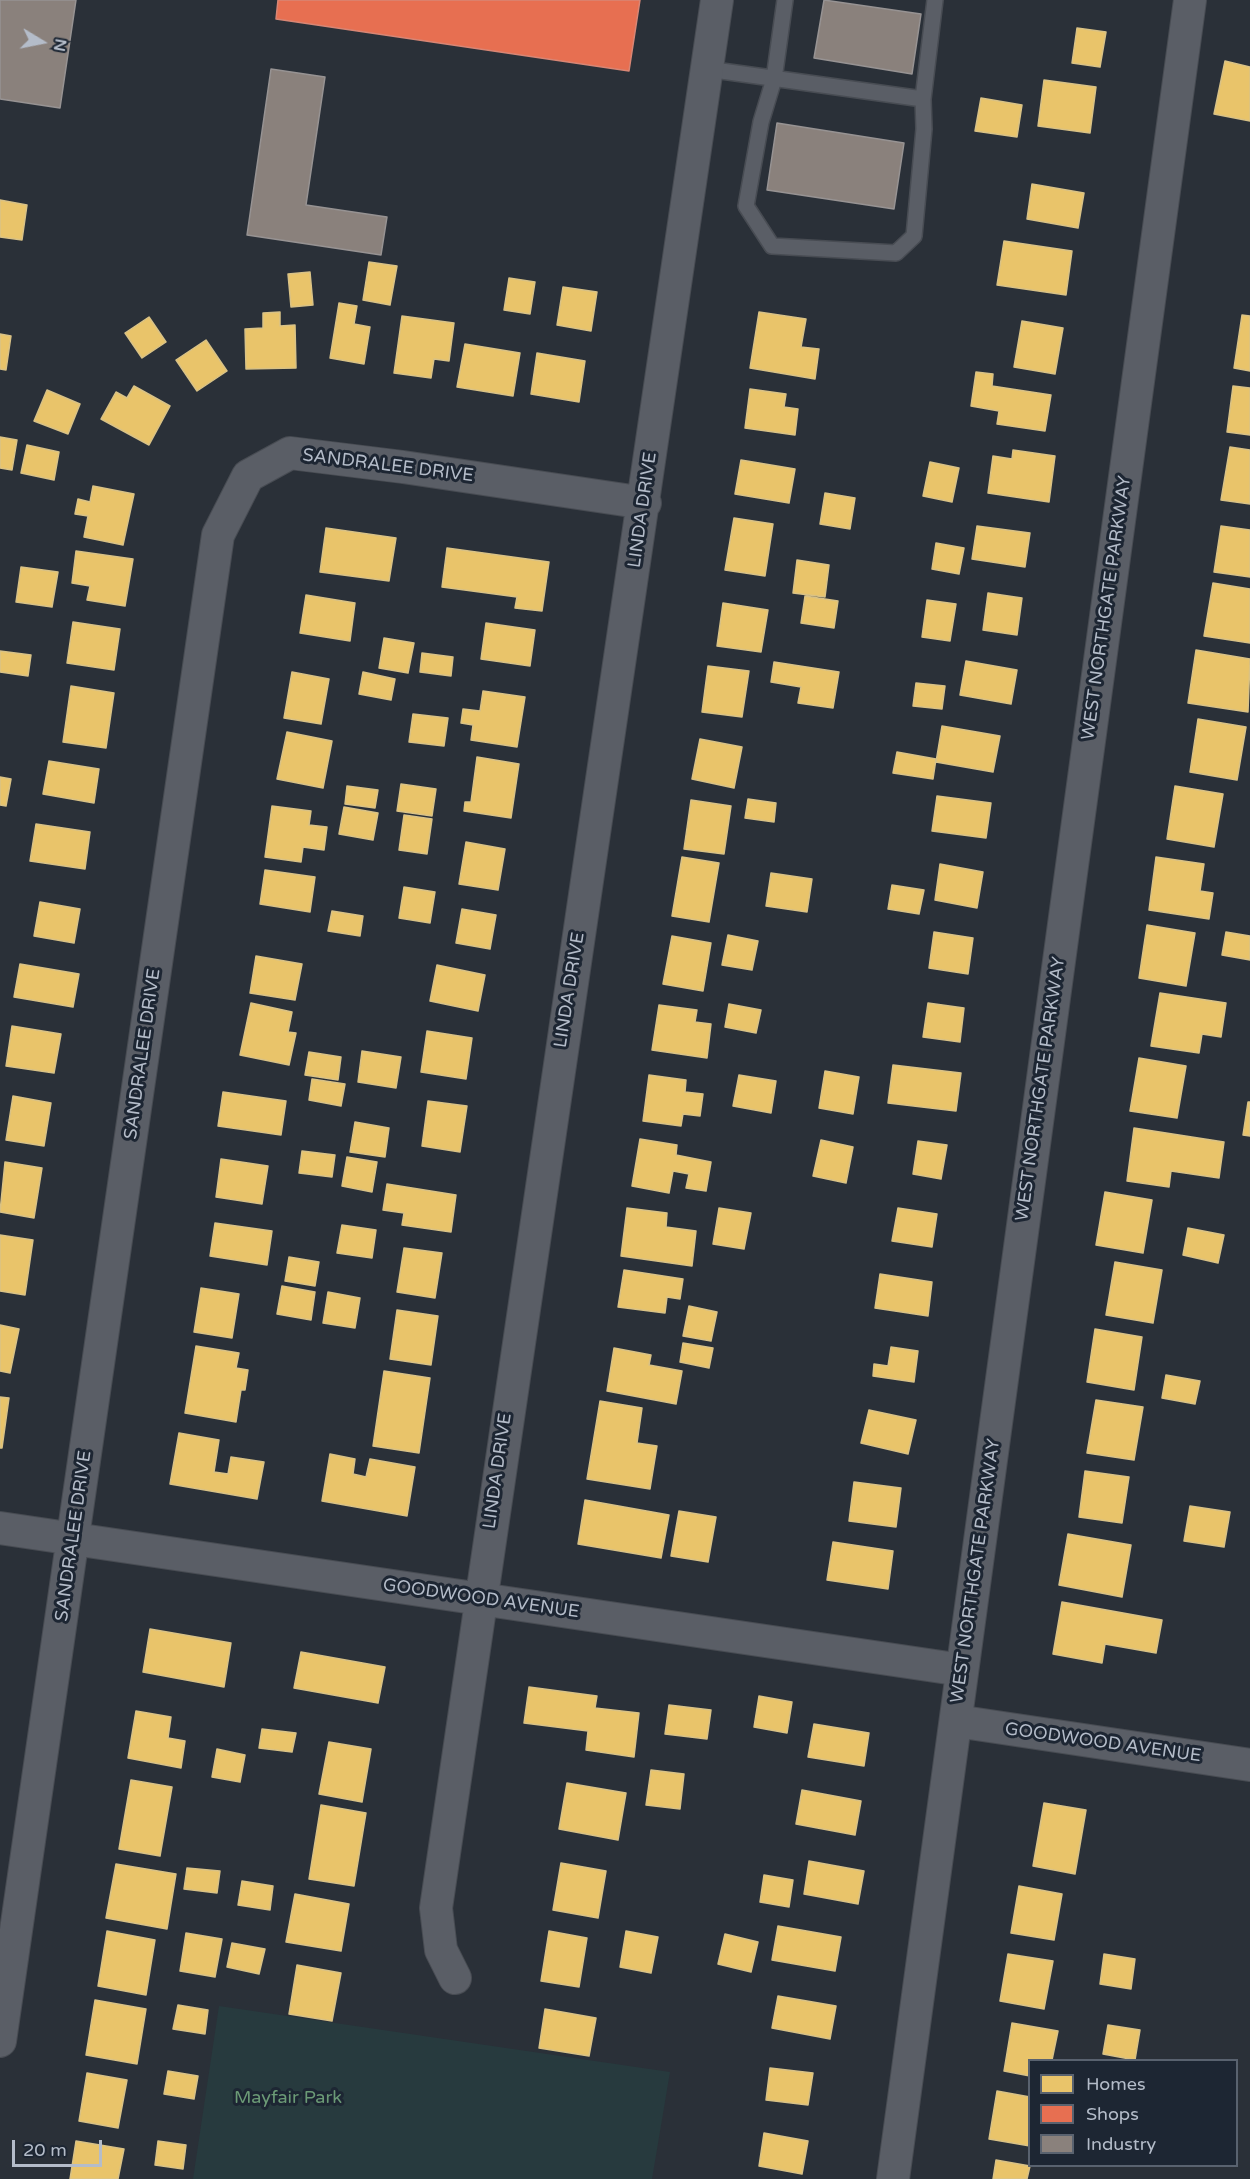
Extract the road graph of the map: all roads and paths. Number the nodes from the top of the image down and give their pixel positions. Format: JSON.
{"nodes":[{"id":1,"x":717,"y":0,"type":"edge"},
{"id":2,"x":785,"y":0,"type":"edge"},
{"id":3,"x":935,"y":0,"type":"edge"},
{"id":4,"x":1190,"y":0,"type":"edge"},
{"id":5,"x":707,"y":69,"type":"junction"},
{"id":6,"x":774,"y":79,"type":"junction"},
{"id":7,"x":923,"y":99,"type":"junction"},
{"id":8,"x":645,"y":503,"type":"junction"},
{"id":9,"x":0,"y":1528,"type":"edge"},
{"id":10,"x":74,"y":1539,"type":"junction"},
{"id":11,"x":480,"y":1599,"type":"junction"},
{"id":12,"x":962,"y":1670,"type":"junction"},
{"id":13,"x":956,"y":1721,"type":"junction"},
{"id":14,"x":1250,"y":1765,"type":"edge"},
{"id":15,"x":455,"y":1978,"type":"dead end"},
{"id":16,"x":0,"y":2041,"type":"edge"},
{"id":17,"x":893,"y":2179,"type":"edge"}],
"edges":[{"from":1,"to":5,"type":"street","name":"LINDA DRIVE"},
{"from":2,"to":6,"type":"lane"},
{"from":3,"to":7,"type":"lane"},
{"from":4,"to":12,"type":"street","name":"WEST NORTHGATE PARKWAY"},
{"from":5,"to":6,"type":"lane"},
{"from":5,"to":8,"type":"street","name":"LINDA DRIVE"},
{"from":6,"to":7,"type":"lane"},
{"from":6,"to":7,"type":"lane"},
{"from":8,"to":10,"type":"street","name":"SANDRALEE DRIVE"},
{"from":8,"to":11,"type":"street","name":"LINDA DRIVE"},
{"from":9,"to":10,"type":"street","name":"GOODWOOD AVENUE"},
{"from":10,"to":11,"type":"street","name":"GOODWOOD AVENUE"},
{"from":10,"to":16,"type":"street","name":"SANDRALEE DRIVE"},
{"from":11,"to":12,"type":"street","name":"GOODWOOD AVENUE"},
{"from":11,"to":15,"type":"street","name":"LINDA DRIVE"},
{"from":12,"to":13,"type":"street","name":"WEST NORTHGATE PARKWAY"},
{"from":13,"to":14,"type":"street","name":"GOODWOOD AVENUE"},
{"from":13,"to":17,"type":"street","name":"WEST NORTHGATE PARKWAY"}]}
